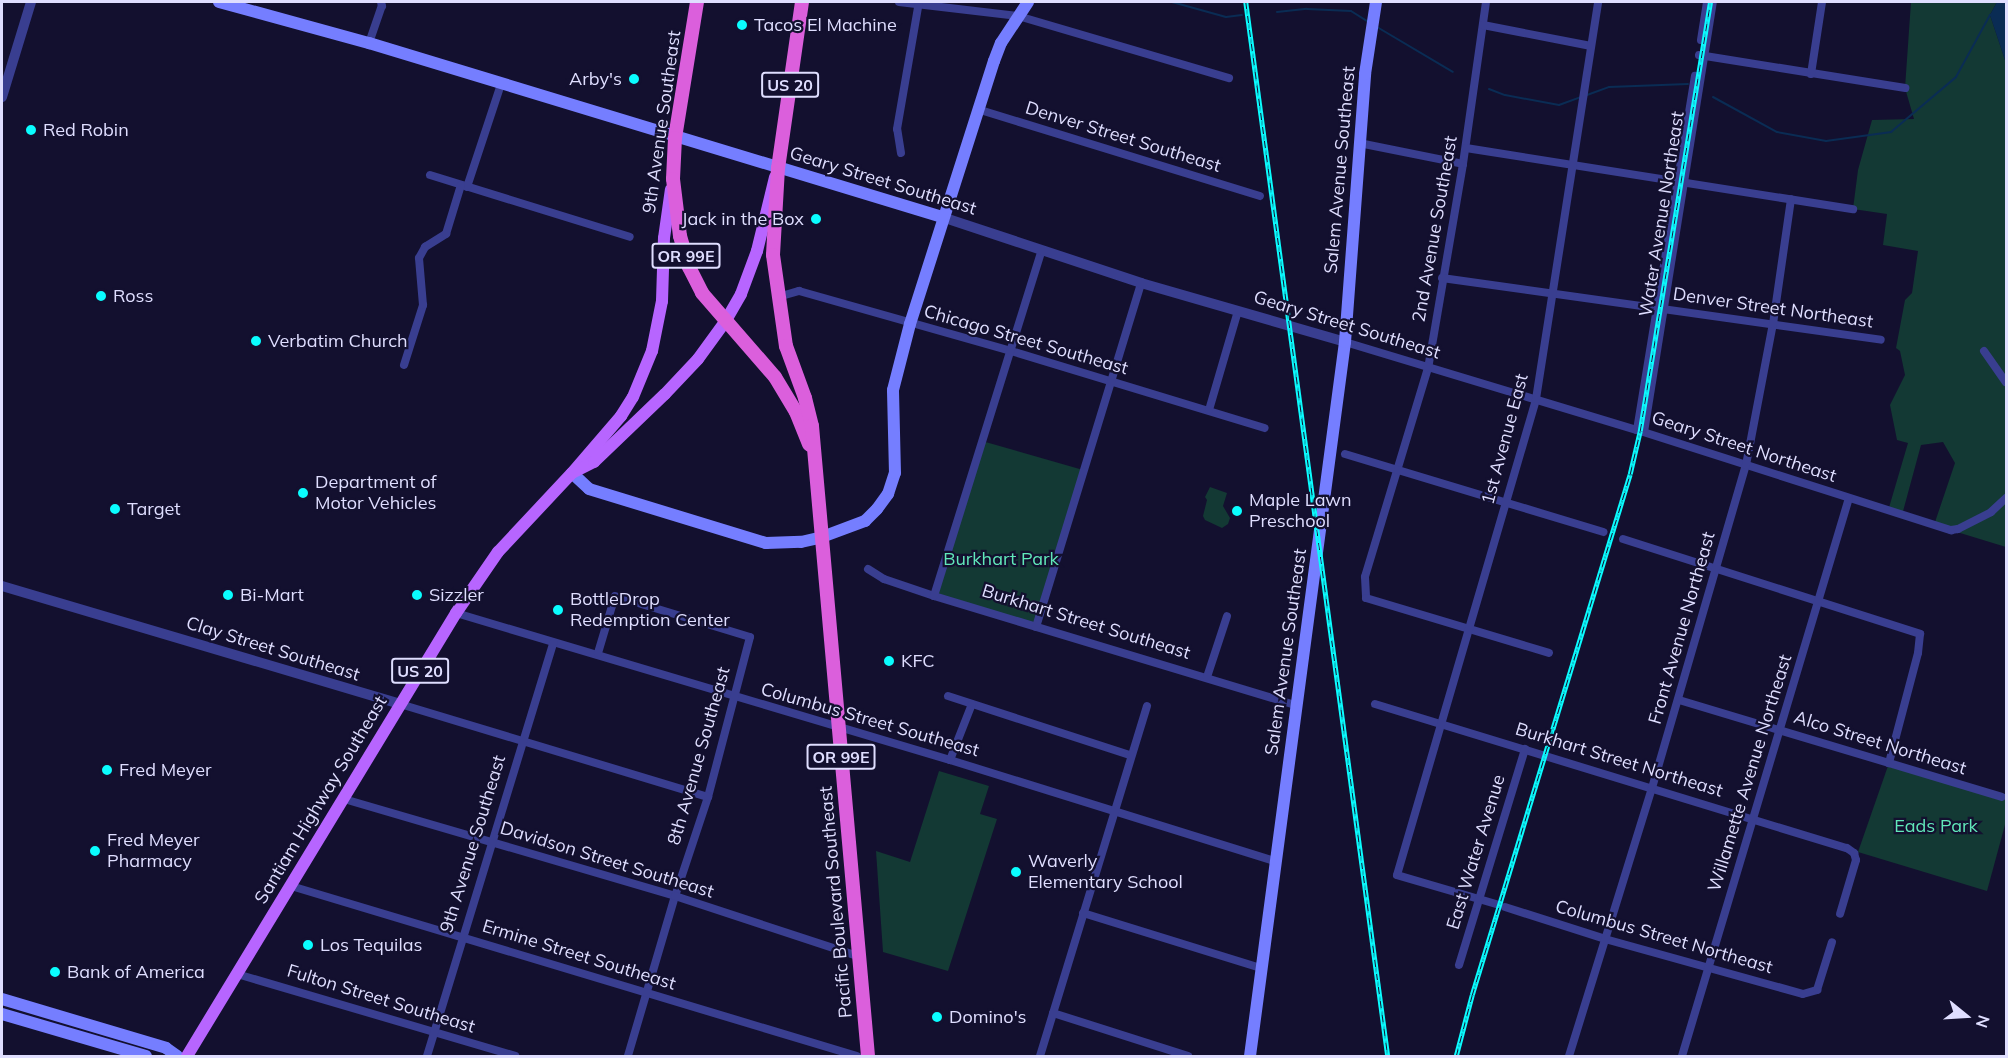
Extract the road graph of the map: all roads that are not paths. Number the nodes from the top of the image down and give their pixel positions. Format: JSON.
{"nodes":[{"id":1,"x":31,"y":2,"type":"edge"},
{"id":2,"x":219,"y":2,"type":"edge"},
{"id":3,"x":381,"y":2,"type":"edge"},
{"id":4,"x":697,"y":2,"type":"edge"},
{"id":5,"x":802,"y":2,"type":"edge"},
{"id":6,"x":898,"y":2,"type":"edge"},
{"id":7,"x":1028,"y":2,"type":"edge"},
{"id":8,"x":1486,"y":2,"type":"edge"},
{"id":9,"x":1598,"y":2,"type":"edge"},
{"id":10,"x":1707,"y":2,"type":"edge"},
{"id":11,"x":1713,"y":2,"type":"edge"},
{"id":12,"x":1822,"y":2,"type":"edge"},
{"id":13,"x":919,"y":3,"type":"edge"},
{"id":14,"x":1375,"y":6,"type":"edge"},
{"id":15,"x":1018,"y":16,"type":"junction"},
{"id":16,"x":1483,"y":25,"type":"junction"},
{"id":17,"x":369,"y":43,"type":"junction"},
{"id":18,"x":1591,"y":45,"type":"junction"},
{"id":19,"x":1701,"y":56,"type":"junction"},
{"id":20,"x":1811,"y":74,"type":"junction"},
{"id":21,"x":1229,"y":78,"type":"dead end"},
{"id":22,"x":501,"y":84,"type":"junction"},
{"id":23,"x":1905,"y":88,"type":"dead end"},
{"id":24,"x":2,"y":97,"type":"edge"},
{"id":25,"x":977,"y":109,"type":"junction"},
{"id":26,"x":675,"y":138,"type":"junction"},
{"id":27,"x":1359,"y":144,"type":"junction"},
{"id":28,"x":1466,"y":148,"type":"junction"},
{"id":29,"x":902,"y":153,"type":"dead end"},
{"id":30,"x":1463,"y":164,"type":"junction"},
{"id":31,"x":1573,"y":166,"type":"junction"},
{"id":32,"x":778,"y":168,"type":"junction"},
{"id":33,"x":430,"y":175,"type":"dead end"},
{"id":34,"x":673,"y":179,"type":"junction"},
{"id":35,"x":1680,"y":183,"type":"junction"},
{"id":36,"x":464,"y":186,"type":"junction"},
{"id":37,"x":1260,"y":196,"type":"dead end"},
{"id":38,"x":1791,"y":199,"type":"junction"},
{"id":39,"x":1853,"y":209,"type":"dead end"},
{"id":40,"x":942,"y":217,"type":"junction"},
{"id":41,"x":630,"y":237,"type":"dead end"},
{"id":42,"x":1042,"y":250,"type":"junction"},
{"id":43,"x":1442,"y":278,"type":"junction"},
{"id":44,"x":1141,"y":283,"type":"junction"},
{"id":45,"x":1553,"y":292,"type":"junction"},
{"id":46,"x":778,"y":297,"type":"junction"},
{"id":47,"x":1660,"y":308,"type":"junction"},
{"id":48,"x":1238,"y":311,"type":"junction"},
{"id":49,"x":725,"y":322,"type":"junction"},
{"id":50,"x":910,"y":324,"type":"junction"},
{"id":51,"x":1773,"y":324,"type":"junction"},
{"id":52,"x":1881,"y":340,"type":"dead end"},
{"id":53,"x":1345,"y":342,"type":"junction"},
{"id":54,"x":1011,"y":351,"type":"junction"},
{"id":55,"x":1984,"y":351,"type":"dead end"},
{"id":56,"x":404,"y":365,"type":"dead end"},
{"id":57,"x":1428,"y":368,"type":"junction"},
{"id":58,"x":1111,"y":381,"type":"junction"},
{"id":59,"x":2007,"y":382,"type":"edge"},
{"id":60,"x":1536,"y":399,"type":"junction"},
{"id":61,"x":1209,"y":410,"type":"junction"},
{"id":62,"x":1265,"y":428,"type":"dead end"},
{"id":63,"x":1640,"y":431,"type":"junction"},
{"id":64,"x":1345,"y":454,"type":"dead end"},
{"id":65,"x":814,"y":457,"type":"junction"},
{"id":66,"x":1746,"y":465,"type":"junction"},
{"id":67,"x":1399,"y":468,"type":"junction"},
{"id":68,"x":572,"y":473,"type":"junction"},
{"id":69,"x":1849,"y":498,"type":"junction"},
{"id":70,"x":2007,"y":498,"type":"edge"},
{"id":71,"x":1506,"y":502,"type":"junction"},
{"id":72,"x":1604,"y":532,"type":"dead end"},
{"id":73,"x":822,"y":537,"type":"junction"},
{"id":74,"x":1623,"y":539,"type":"dead end"},
{"id":75,"x":1716,"y":568,"type":"junction"},
{"id":76,"x":868,"y":569,"type":"dead end"},
{"id":77,"x":2,"y":586,"type":"edge"},
{"id":78,"x":934,"y":596,"type":"junction"},
{"id":79,"x":1818,"y":601,"type":"junction"},
{"id":80,"x":456,"y":613,"type":"junction"},
{"id":81,"x":1227,"y":616,"type":"dead end"},
{"id":82,"x":1036,"y":627,"type":"junction"},
{"id":83,"x":1470,"y":627,"type":"junction"},
{"id":84,"x":554,"y":643,"type":"junction"},
{"id":85,"x":598,"y":653,"type":"junction"},
{"id":86,"x":1549,"y":653,"type":"dead end"},
{"id":87,"x":1208,"y":677,"type":"junction"},
{"id":88,"x":733,"y":696,"type":"junction"},
{"id":89,"x":948,"y":696,"type":"dead end"},
{"id":90,"x":1679,"y":700,"type":"junction"},
{"id":91,"x":400,"y":704,"type":"junction"},
{"id":92,"x":972,"y":704,"type":"junction"},
{"id":93,"x":1375,"y":704,"type":"dead end"},
{"id":94,"x":1296,"y":705,"type":"junction"},
{"id":95,"x":1147,"y":706,"type":"dead end"},
{"id":96,"x":1442,"y":723,"type":"junction"},
{"id":97,"x":839,"y":729,"type":"junction"},
{"id":98,"x":1780,"y":730,"type":"junction"},
{"id":99,"x":523,"y":741,"type":"junction"},
{"id":100,"x":1525,"y":749,"type":"junction"},
{"id":101,"x":1130,"y":754,"type":"junction"},
{"id":102,"x":950,"y":760,"type":"junction"},
{"id":103,"x":1889,"y":763,"type":"junction"},
{"id":104,"x":1652,"y":788,"type":"junction"},
{"id":105,"x":708,"y":797,"type":"junction"},
{"id":106,"x":2002,"y":797,"type":"dead end"},
{"id":107,"x":344,"y":799,"type":"junction"},
{"id":108,"x":1114,"y":811,"type":"junction"},
{"id":109,"x":1754,"y":818,"type":"junction"},
{"id":110,"x":493,"y":843,"type":"junction"},
{"id":111,"x":1275,"y":861,"type":"junction"},
{"id":112,"x":291,"y":886,"type":"junction"},
{"id":113,"x":675,"y":896,"type":"junction"},
{"id":114,"x":1479,"y":899,"type":"junction"},
{"id":115,"x":1496,"y":904,"type":"dead end"},
{"id":116,"x":1505,"y":907,"type":"dead end"},
{"id":117,"x":1083,"y":913,"type":"junction"},
{"id":118,"x":1840,"y":914,"type":"dead end"},
{"id":119,"x":463,"y":938,"type":"junction"},
{"id":120,"x":1605,"y":939,"type":"junction"},
{"id":121,"x":1832,"y":942,"type":"dead end"},
{"id":122,"x":860,"y":957,"type":"junction"},
{"id":123,"x":1459,"y":965,"type":"dead end"},
{"id":124,"x":1710,"y":967,"type":"junction"},
{"id":125,"x":1261,"y":968,"type":"junction"},
{"id":126,"x":237,"y":974,"type":"junction"},
{"id":127,"x":647,"y":993,"type":"junction"},
{"id":128,"x":3,"y":1006,"type":"edge"},
{"id":129,"x":1053,"y":1012,"type":"junction"},
{"id":130,"x":435,"y":1032,"type":"junction"},
{"id":131,"x":146,"y":1056,"type":"edge"},
{"id":132,"x":177,"y":1056,"type":"edge"},
{"id":133,"x":187,"y":1056,"type":"edge"},
{"id":134,"x":427,"y":1056,"type":"edge"},
{"id":135,"x":515,"y":1056,"type":"edge"},
{"id":136,"x":628,"y":1056,"type":"edge"},
{"id":137,"x":857,"y":1056,"type":"edge"},
{"id":138,"x":868,"y":1056,"type":"edge"},
{"id":139,"x":1040,"y":1056,"type":"edge"},
{"id":140,"x":1188,"y":1056,"type":"edge"},
{"id":141,"x":1250,"y":1056,"type":"edge"},
{"id":142,"x":1569,"y":1056,"type":"edge"},
{"id":143,"x":1682,"y":1056,"type":"edge"}],
"edges":[{"from":1,"to":24,"type":"street"},
{"from":2,"to":17,"type":"main road","name":"Geary Street Southeast"},
{"from":3,"to":17,"type":"street"},
{"from":4,"to":26,"type":"highway","name":"9th Avenue Southeast","number":"US 20"},
{"from":5,"to":32,"type":"highway","name":"Pacific Boulevard Southeast","number":"US 20"},
{"from":6,"to":13,"type":"street"},
{"from":7,"to":15,"type":"main road"},
{"from":8,"to":16,"type":"street","name":"2nd Avenue Southeast"},
{"from":9,"to":18,"type":"street","name":"1st Avenue East"},
{"from":10,"to":19,"type":"street","name":"Water Avenue Northeast"},
{"from":11,"to":19,"type":"street","name":"Water Avenue Northeast"},
{"from":12,"to":20,"type":"street"},
{"from":13,"to":15,"type":"street"},
{"from":13,"to":29,"type":"street"},
{"from":14,"to":27,"type":"main road","name":"Salem Avenue Southeast"},
{"from":15,"to":21,"type":"street"},
{"from":15,"to":25,"type":"main road"},
{"from":16,"to":18,"type":"street"},
{"from":16,"to":28,"type":"street","name":"2nd Avenue Southeast"},
{"from":17,"to":22,"type":"main road","name":"Geary Street Southeast"},
{"from":18,"to":31,"type":"street","name":"1st Avenue East"},
{"from":19,"to":20,"type":"street"},
{"from":19,"to":35,"type":"street","name":"Water Avenue Northeast"},
{"from":20,"to":23,"type":"street"},
{"from":22,"to":26,"type":"main road","name":"Geary Street Southeast"},
{"from":22,"to":36,"type":"street"},
{"from":25,"to":37,"type":"street","name":"Denver Street Southeast"},
{"from":25,"to":40,"type":"main road"},
{"from":26,"to":32,"type":"main road","name":"Geary Street Southeast"},
{"from":26,"to":34,"type":"highway","name":"9th Avenue Southeast","number":"US 20"},
{"from":27,"to":30,"type":"street"},
{"from":27,"to":53,"type":"main road","name":"Salem Avenue Southeast"},
{"from":28,"to":30,"type":"street","name":"2nd Avenue Southeast"},
{"from":28,"to":31,"type":"street"},
{"from":30,"to":43,"type":"street","name":"2nd Avenue Southeast"},
{"from":31,"to":35,"type":"street"},
{"from":31,"to":45,"type":"street","name":"1st Avenue East"},
{"from":32,"to":40,"type":"main road","name":"Geary Street Southeast"},
{"from":32,"to":46,"type":"highway","name":"Pacific Boulevard Southeast","number":"OR 99E"},
{"from":32,"to":49,"type":"main road","name":"Santiam Highway Southeast","number":"US 20"},
{"from":33,"to":36,"type":"street"},
{"from":34,"to":49,"type":"highway","name":"Pacific Boulevard Southeast","number":"OR 99E"},
{"from":34,"to":68,"type":"main road","name":"9th Avenue Southeast","number":"US 20"},
{"from":35,"to":38,"type":"street"},
{"from":35,"to":47,"type":"street","name":"Water Avenue Northeast"},
{"from":36,"to":41,"type":"street"},
{"from":36,"to":56,"type":"street"},
{"from":38,"to":39,"type":"street"},
{"from":38,"to":51,"type":"street","name":"Front Avenue Northeast"},
{"from":40,"to":42,"type":"street","name":"Geary Street Southeast"},
{"from":40,"to":50,"type":"main road"},
{"from":42,"to":44,"type":"street","name":"Geary Street Southeast"},
{"from":42,"to":54,"type":"street"},
{"from":43,"to":45,"type":"street"},
{"from":43,"to":57,"type":"street","name":"2nd Avenue Southeast"},
{"from":44,"to":48,"type":"street","name":"Geary Street Southeast"},
{"from":44,"to":58,"type":"street"},
{"from":45,"to":47,"type":"street","name":"Denver Street Northeast"},
{"from":45,"to":60,"type":"street","name":"1st Avenue East"},
{"from":46,"to":50,"type":"street","name":"Chicago Street Southeast"},
{"from":46,"to":65,"type":"highway","name":"Pacific Boulevard Southeast","number":"OR 99E"},
{"from":47,"to":51,"type":"street","name":"Denver Street Northeast"},
{"from":47,"to":63,"type":"street","name":"Water Avenue Northeast"},
{"from":48,"to":53,"type":"street","name":"Geary Street Southeast"},
{"from":48,"to":61,"type":"street"},
{"from":49,"to":65,"type":"highway","name":"Pacific Boulevard Southeast","number":"OR 99E"},
{"from":49,"to":68,"type":"main road","name":"Santiam Highway Southeast","number":"US 20"},
{"from":50,"to":54,"type":"street","name":"Chicago Street Southeast"},
{"from":50,"to":73,"type":"main road"},
{"from":51,"to":52,"type":"street","name":"Denver Street Northeast"},
{"from":51,"to":66,"type":"street","name":"Front Avenue Northeast"},
{"from":53,"to":57,"type":"street","name":"Geary Street Southeast"},
{"from":53,"to":94,"type":"main road","name":"Salem Avenue Southeast"},
{"from":54,"to":58,"type":"street","name":"Chicago Street Southeast"},
{"from":54,"to":78,"type":"street"},
{"from":55,"to":59,"type":"street"},
{"from":57,"to":60,"type":"street","name":"Geary Street Southeast"},
{"from":57,"to":67,"type":"street","name":"2nd Avenue Southeast"},
{"from":58,"to":61,"type":"street","name":"Chicago Street Southeast"},
{"from":58,"to":82,"type":"street"},
{"from":60,"to":63,"type":"street","name":"Geary Street Northeast"},
{"from":60,"to":71,"type":"street","name":"1st Avenue East"},
{"from":61,"to":62,"type":"street","name":"Chicago Street Southeast"},
{"from":63,"to":66,"type":"street","name":"Geary Street Northeast"},
{"from":64,"to":67,"type":"street"},
{"from":65,"to":73,"type":"highway","name":"Pacific Boulevard Southeast","number":"OR 99E"},
{"from":66,"to":69,"type":"street","name":"Geary Street Northeast"},
{"from":66,"to":75,"type":"street","name":"Front Avenue Northeast"},
{"from":67,"to":71,"type":"street"},
{"from":67,"to":83,"type":"street","name":"2nd Avenue Southeast"},
{"from":68,"to":73,"type":"main road"},
{"from":68,"to":80,"type":"main road","name":"Santiam Highway Southeast","number":"US 20"},
{"from":69,"to":70,"type":"street","name":"Geary Street Northeast"},
{"from":69,"to":79,"type":"street","name":"Willamette Avenue Northeast"},
{"from":71,"to":72,"type":"street"},
{"from":71,"to":83,"type":"street","name":"1st Avenue East"},
{"from":73,"to":97,"type":"highway","name":"Pacific Boulevard Southeast","number":"OR 99E"},
{"from":74,"to":75,"type":"street"},
{"from":75,"to":79,"type":"street"},
{"from":75,"to":90,"type":"street","name":"Front Avenue Northeast"},
{"from":76,"to":78,"type":"street","name":"Burkhart Street Southeast"},
{"from":77,"to":91,"type":"street","name":"Clay Street Southeast"},
{"from":78,"to":82,"type":"street","name":"Burkhart Street Southeast"},
{"from":79,"to":98,"type":"street","name":"Willamette Avenue Northeast"},
{"from":79,"to":103,"type":"street"},
{"from":80,"to":84,"type":"street","name":"Columbus Street Southeast"},
{"from":80,"to":91,"type":"main road","name":"Santiam Highway Southeast","number":"US 20"},
{"from":81,"to":87,"type":"street"},
{"from":82,"to":87,"type":"street","name":"Burkhart Street Southeast"},
{"from":83,"to":86,"type":"street"},
{"from":83,"to":96,"type":"street","name":"1st Avenue East"},
{"from":84,"to":85,"type":"street","name":"Columbus Street Southeast"},
{"from":84,"to":99,"type":"street","name":"9th Avenue Southeast"},
{"from":85,"to":88,"type":"street","name":"Columbus Street Southeast"},
{"from":85,"to":88,"type":"street","name":"8th Avenue Southeast"},
{"from":87,"to":94,"type":"street","name":"Burkhart Street Southeast"},
{"from":88,"to":97,"type":"street","name":"Columbus Street Southeast"},
{"from":88,"to":105,"type":"street","name":"8th Avenue Southeast"},
{"from":89,"to":92,"type":"street"},
{"from":90,"to":98,"type":"street","name":"Alco Street Northeast"},
{"from":90,"to":104,"type":"street","name":"Front Avenue Northeast"},
{"from":91,"to":99,"type":"street","name":"Clay Street Southeast"},
{"from":91,"to":107,"type":"main road","name":"Santiam Highway Southeast","number":"US 20"},
{"from":92,"to":101,"type":"street"},
{"from":92,"to":102,"type":"street"},
{"from":93,"to":96,"type":"street"},
{"from":94,"to":111,"type":"main road","name":"Salem Avenue Southeast"},
{"from":95,"to":101,"type":"street"},
{"from":96,"to":100,"type":"street","name":"Burkhart Street Northeast"},
{"from":96,"to":114,"type":"street","name":"1st Avenue East"},
{"from":97,"to":102,"type":"street","name":"Columbus Street Southeast"},
{"from":97,"to":122,"type":"highway","name":"Pacific Boulevard Southeast","number":"OR 99E"},
{"from":98,"to":103,"type":"street","name":"Alco Street Northeast"},
{"from":98,"to":109,"type":"street","name":"Willamette Avenue Northeast"},
{"from":99,"to":105,"type":"street","name":"Clay Street Southeast"},
{"from":99,"to":110,"type":"street","name":"9th Avenue Southeast"},
{"from":100,"to":104,"type":"street","name":"Burkhart Street Northeast"},
{"from":100,"to":114,"type":"street","name":"East Water Avenue"},
{"from":101,"to":108,"type":"street"},
{"from":102,"to":108,"type":"street","name":"Columbus Street Southeast"},
{"from":103,"to":106,"type":"street","name":"Alco Street Northeast"},
{"from":104,"to":109,"type":"street","name":"Burkhart Street Northeast"},
{"from":104,"to":120,"type":"street","name":"Front Avenue Northeast"},
{"from":105,"to":113,"type":"street","name":"8th Avenue Southeast"},
{"from":107,"to":110,"type":"street","name":"Davidson Street Southeast"},
{"from":107,"to":112,"type":"main road","name":"Santiam Highway Southeast","number":"US 20"},
{"from":108,"to":111,"type":"street","name":"Columbus Street Southeast"},
{"from":108,"to":117,"type":"street"},
{"from":109,"to":118,"type":"street","name":"Burkhart Street Northeast"},
{"from":109,"to":124,"type":"street","name":"Willamette Avenue Northeast"},
{"from":110,"to":113,"type":"street","name":"Davidson Street Southeast"},
{"from":110,"to":119,"type":"street","name":"9th Avenue Southeast"},
{"from":111,"to":125,"type":"main road","name":"Salem Avenue Southeast"},
{"from":112,"to":119,"type":"street","name":"Ermine Street Southeast"},
{"from":112,"to":126,"type":"main road","name":"Santiam Highway Southeast","number":"US 20"},
{"from":113,"to":122,"type":"street","name":"Davidson Street Southeast"},
{"from":113,"to":127,"type":"street","name":"8th Avenue Southeast"},
{"from":114,"to":115,"type":"street"},
{"from":114,"to":123,"type":"street","name":"East Water Avenue"},
{"from":116,"to":120,"type":"street","name":"Columbus Street Northeast"},
{"from":117,"to":125,"type":"street"},
{"from":117,"to":129,"type":"street"},
{"from":119,"to":127,"type":"street","name":"Ermine Street Southeast"},
{"from":119,"to":130,"type":"street","name":"9th Avenue Southeast"},
{"from":120,"to":124,"type":"street","name":"Columbus Street Northeast"},
{"from":120,"to":142,"type":"street","name":"Front Avenue Northeast"},
{"from":121,"to":124,"type":"street","name":"Columbus Street Northeast"},
{"from":122,"to":138,"type":"highway","name":"Pacific Boulevard Southeast","number":"OR 99E"},
{"from":124,"to":143,"type":"street","name":"Willamette Avenue Northeast"},
{"from":125,"to":141,"type":"main road","name":"Salem Avenue Southeast"},
{"from":126,"to":130,"type":"street","name":"Fulton Street Southeast"},
{"from":126,"to":133,"type":"main road","name":"Santiam Highway Southeast","number":"US 20"},
{"from":127,"to":136,"type":"street","name":"8th Avenue Southeast"},
{"from":127,"to":137,"type":"street","name":"Ermine Street Southeast"},
{"from":128,"to":131,"type":"main road"},
{"from":128,"to":132,"type":"main road"},
{"from":129,"to":139,"type":"street"},
{"from":129,"to":140,"type":"street"},
{"from":130,"to":134,"type":"street","name":"9th Avenue Southeast"},
{"from":130,"to":135,"type":"street","name":"Fulton Street Southeast"}]}
